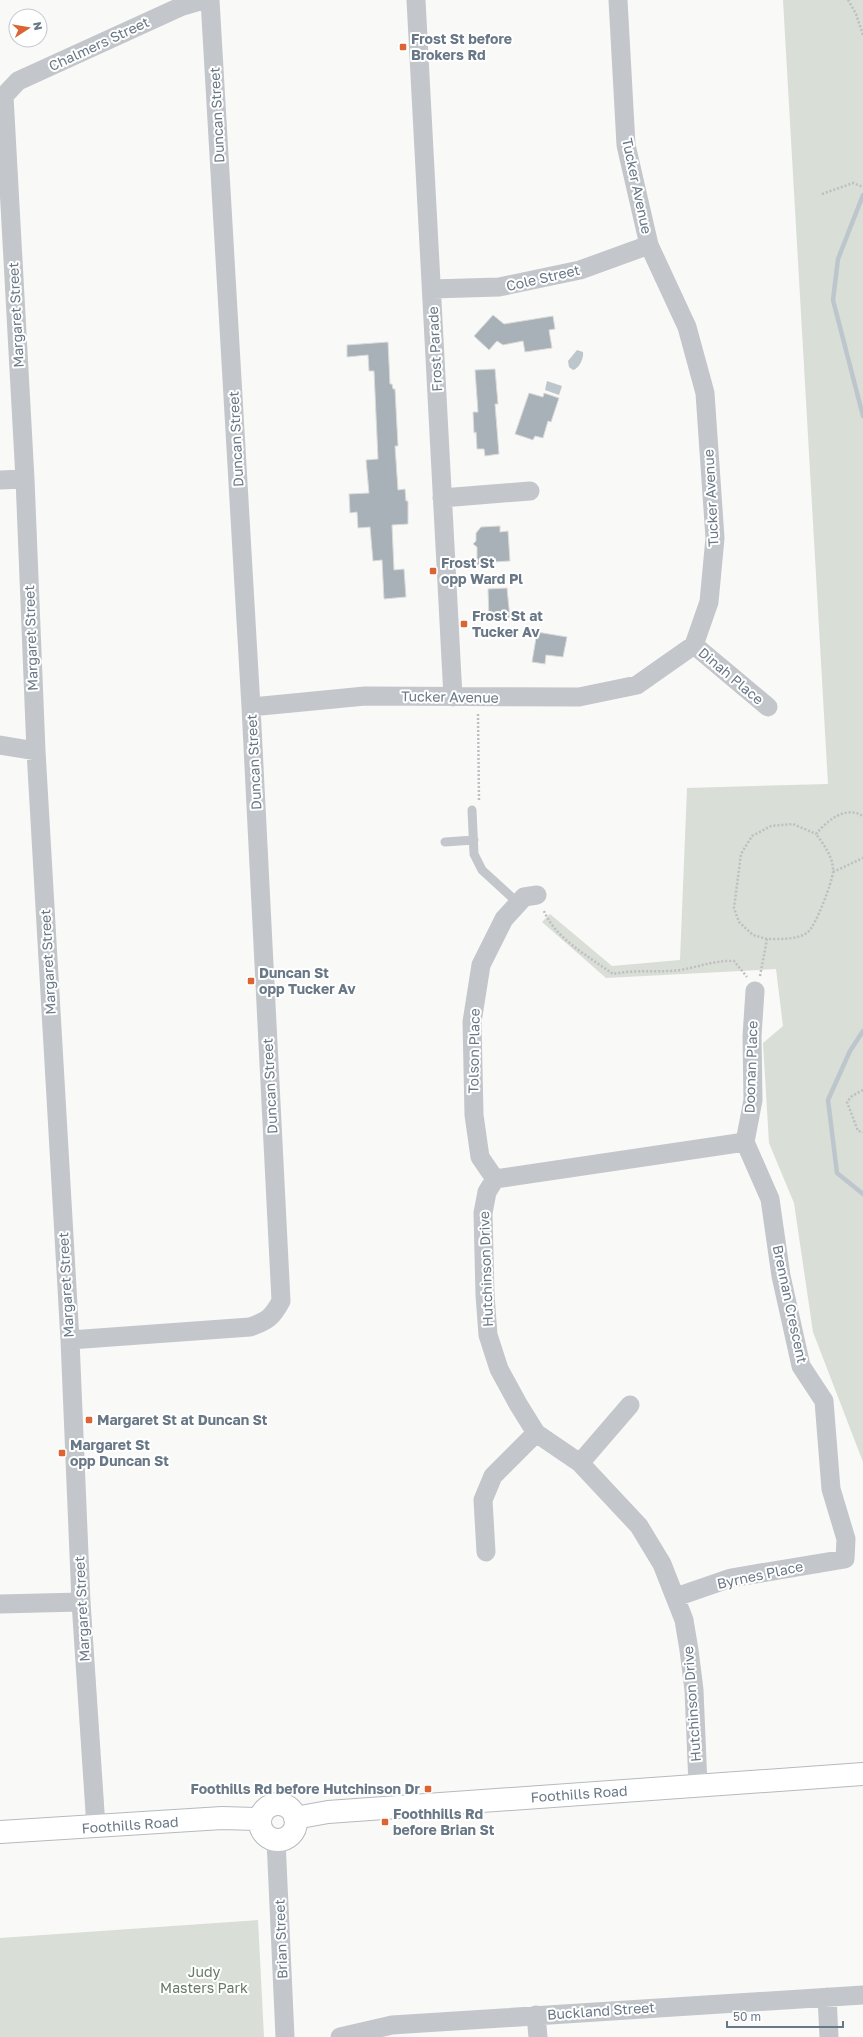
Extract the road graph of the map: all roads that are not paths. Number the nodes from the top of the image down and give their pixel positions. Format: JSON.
{"nodes":[{"id":1,"x":204,"y":0,"type":"edge"},
{"id":2,"x":210,"y":0,"type":"edge"},
{"id":3,"x":416,"y":0,"type":"edge"},
{"id":4,"x":618,"y":0,"type":"edge"},
{"id":5,"x":2,"y":96,"type":"edge"},
{"id":6,"x":650,"y":245,"type":"junction"},
{"id":7,"x":432,"y":289,"type":"junction"},
{"id":8,"x":25,"y":479,"type":"junction"},
{"id":9,"x":0,"y":480,"type":"edge"},
{"id":10,"x":530,"y":491,"type":"dead end"},
{"id":11,"x":442,"y":498,"type":"junction"},
{"id":12,"x":694,"y":645,"type":"junction"},
{"id":13,"x":453,"y":697,"type":"junction"},
{"id":14,"x":251,"y":707,"type":"junction"},
{"id":15,"x":768,"y":707,"type":"dead end"},
{"id":16,"x":0,"y":745,"type":"edge"},
{"id":17,"x":36,"y":750,"type":"junction"},
{"id":18,"x":476,"y":807,"type":"road end"},
{"id":19,"x":474,"y":840,"type":"junction"},
{"id":20,"x":446,"y":842,"type":"dead end"},
{"id":21,"x":537,"y":895,"type":"road end"},
{"id":22,"x":518,"y":903,"type":"junction"},
{"id":23,"x":755,"y":991,"type":"road end"},
{"id":24,"x":745,"y":1142,"type":"junction"},
{"id":25,"x":495,"y":1179,"type":"junction"},
{"id":26,"x":70,"y":1340,"type":"junction"},
{"id":27,"x":630,"y":1405,"type":"dead end"},
{"id":28,"x":536,"y":1433,"type":"junction"},
{"id":29,"x":580,"y":1463,"type":"junction"},
{"id":30,"x":486,"y":1552,"type":"dead end"},
{"id":31,"x":845,"y":1559,"type":"joint"},
{"id":32,"x":676,"y":1597,"type":"junction"},
{"id":33,"x":82,"y":1602,"type":"junction"},
{"id":34,"x":0,"y":1604,"type":"edge"},
{"id":35,"x":863,"y":1774,"type":"edge"},
{"id":36,"x":698,"y":1785,"type":"junction"},
{"id":37,"x":296,"y":1818,"type":"junction"},
{"id":38,"x":260,"y":1819,"type":"junction"},
{"id":39,"x":96,"y":1827,"type":"junction"},
{"id":40,"x":0,"y":1832,"type":"edge"},
{"id":41,"x":276,"y":1840,"type":"junction"},
{"id":42,"x":863,"y":1995,"type":"edge"},
{"id":43,"x":827,"y":1997,"type":"junction"},
{"id":44,"x":536,"y":2015,"type":"junction"},
{"id":45,"x":285,"y":2037,"type":"edge"},
{"id":46,"x":340,"y":2037,"type":"edge"},
{"id":47,"x":538,"y":2037,"type":"edge"},
{"id":48,"x":829,"y":2037,"type":"edge"}],
"edges":[{"from":1,"to":5,"type":"street","name":"Chalmers Street"},
{"from":2,"to":14,"type":"street","name":"Duncan Street"},
{"from":3,"to":7,"type":"street","name":"Frost Parade"},
{"from":4,"to":6,"type":"street","name":"Tucker Avenue"},
{"from":5,"to":8,"type":"street","name":"Margaret Street"},
{"from":6,"to":7,"type":"street","name":"Cole Street"},
{"from":6,"to":12,"type":"street","name":"Tucker Avenue"},
{"from":7,"to":11,"type":"street","name":"Frost Parade"},
{"from":8,"to":9,"type":"street"},
{"from":8,"to":17,"type":"street","name":"Margaret Street"},
{"from":10,"to":11,"type":"street"},
{"from":11,"to":13,"type":"street","name":"Frost Parade"},
{"from":12,"to":13,"type":"street","name":"Tucker Avenue"},
{"from":12,"to":15,"type":"street","name":"Dinah Place"},
{"from":13,"to":14,"type":"street","name":"Tucker Avenue"},
{"from":14,"to":26,"type":"street","name":"Duncan Street"},
{"from":16,"to":17,"type":"street"},
{"from":17,"to":26,"type":"street","name":"Margaret Street"},
{"from":18,"to":19,"type":"lane"},
{"from":19,"to":20,"type":"lane"},
{"from":19,"to":22,"type":"lane"},
{"from":21,"to":22,"type":"street","name":"Tolson Place"},
{"from":22,"to":25,"type":"street","name":"Tolson Place"},
{"from":23,"to":24,"type":"street","name":"Doonan Place"},
{"from":24,"to":25,"type":"street"},
{"from":24,"to":31,"type":"street","name":"Brennan Crescent"},
{"from":25,"to":28,"type":"street","name":"Hutchinson Drive"},
{"from":26,"to":33,"type":"street","name":"Margaret Street"},
{"from":27,"to":29,"type":"street"},
{"from":28,"to":29,"type":"street","name":"Hutchinson Drive"},
{"from":28,"to":30,"type":"street"},
{"from":29,"to":32,"type":"street","name":"Hutchinson Drive"},
{"from":31,"to":32,"type":"street","name":"Byrnes Place"},
{"from":32,"to":36,"type":"street","name":"Hutchinson Drive"},
{"from":33,"to":34,"type":"street"},
{"from":33,"to":39,"type":"street","name":"Margaret Street"},
{"from":35,"to":36,"type":"main road","name":"Foothills Road"},
{"from":36,"to":37,"type":"main road","name":"Foothills Road"},
{"from":37,"to":38,"type":"main road"},
{"from":37,"to":41,"type":"main road"},
{"from":38,"to":39,"type":"main road","name":"Foothills Road"},
{"from":38,"to":41,"type":"main road"},
{"from":39,"to":40,"type":"main road","name":"Foothills Road"},
{"from":41,"to":45,"type":"street","name":"Brian Street"},
{"from":42,"to":43,"type":"street","name":"Buckland Street"},
{"from":43,"to":44,"type":"street","name":"Buckland Street"},
{"from":43,"to":48,"type":"street"},
{"from":44,"to":46,"type":"street","name":"Buckland Street"},
{"from":44,"to":47,"type":"street"}]}
